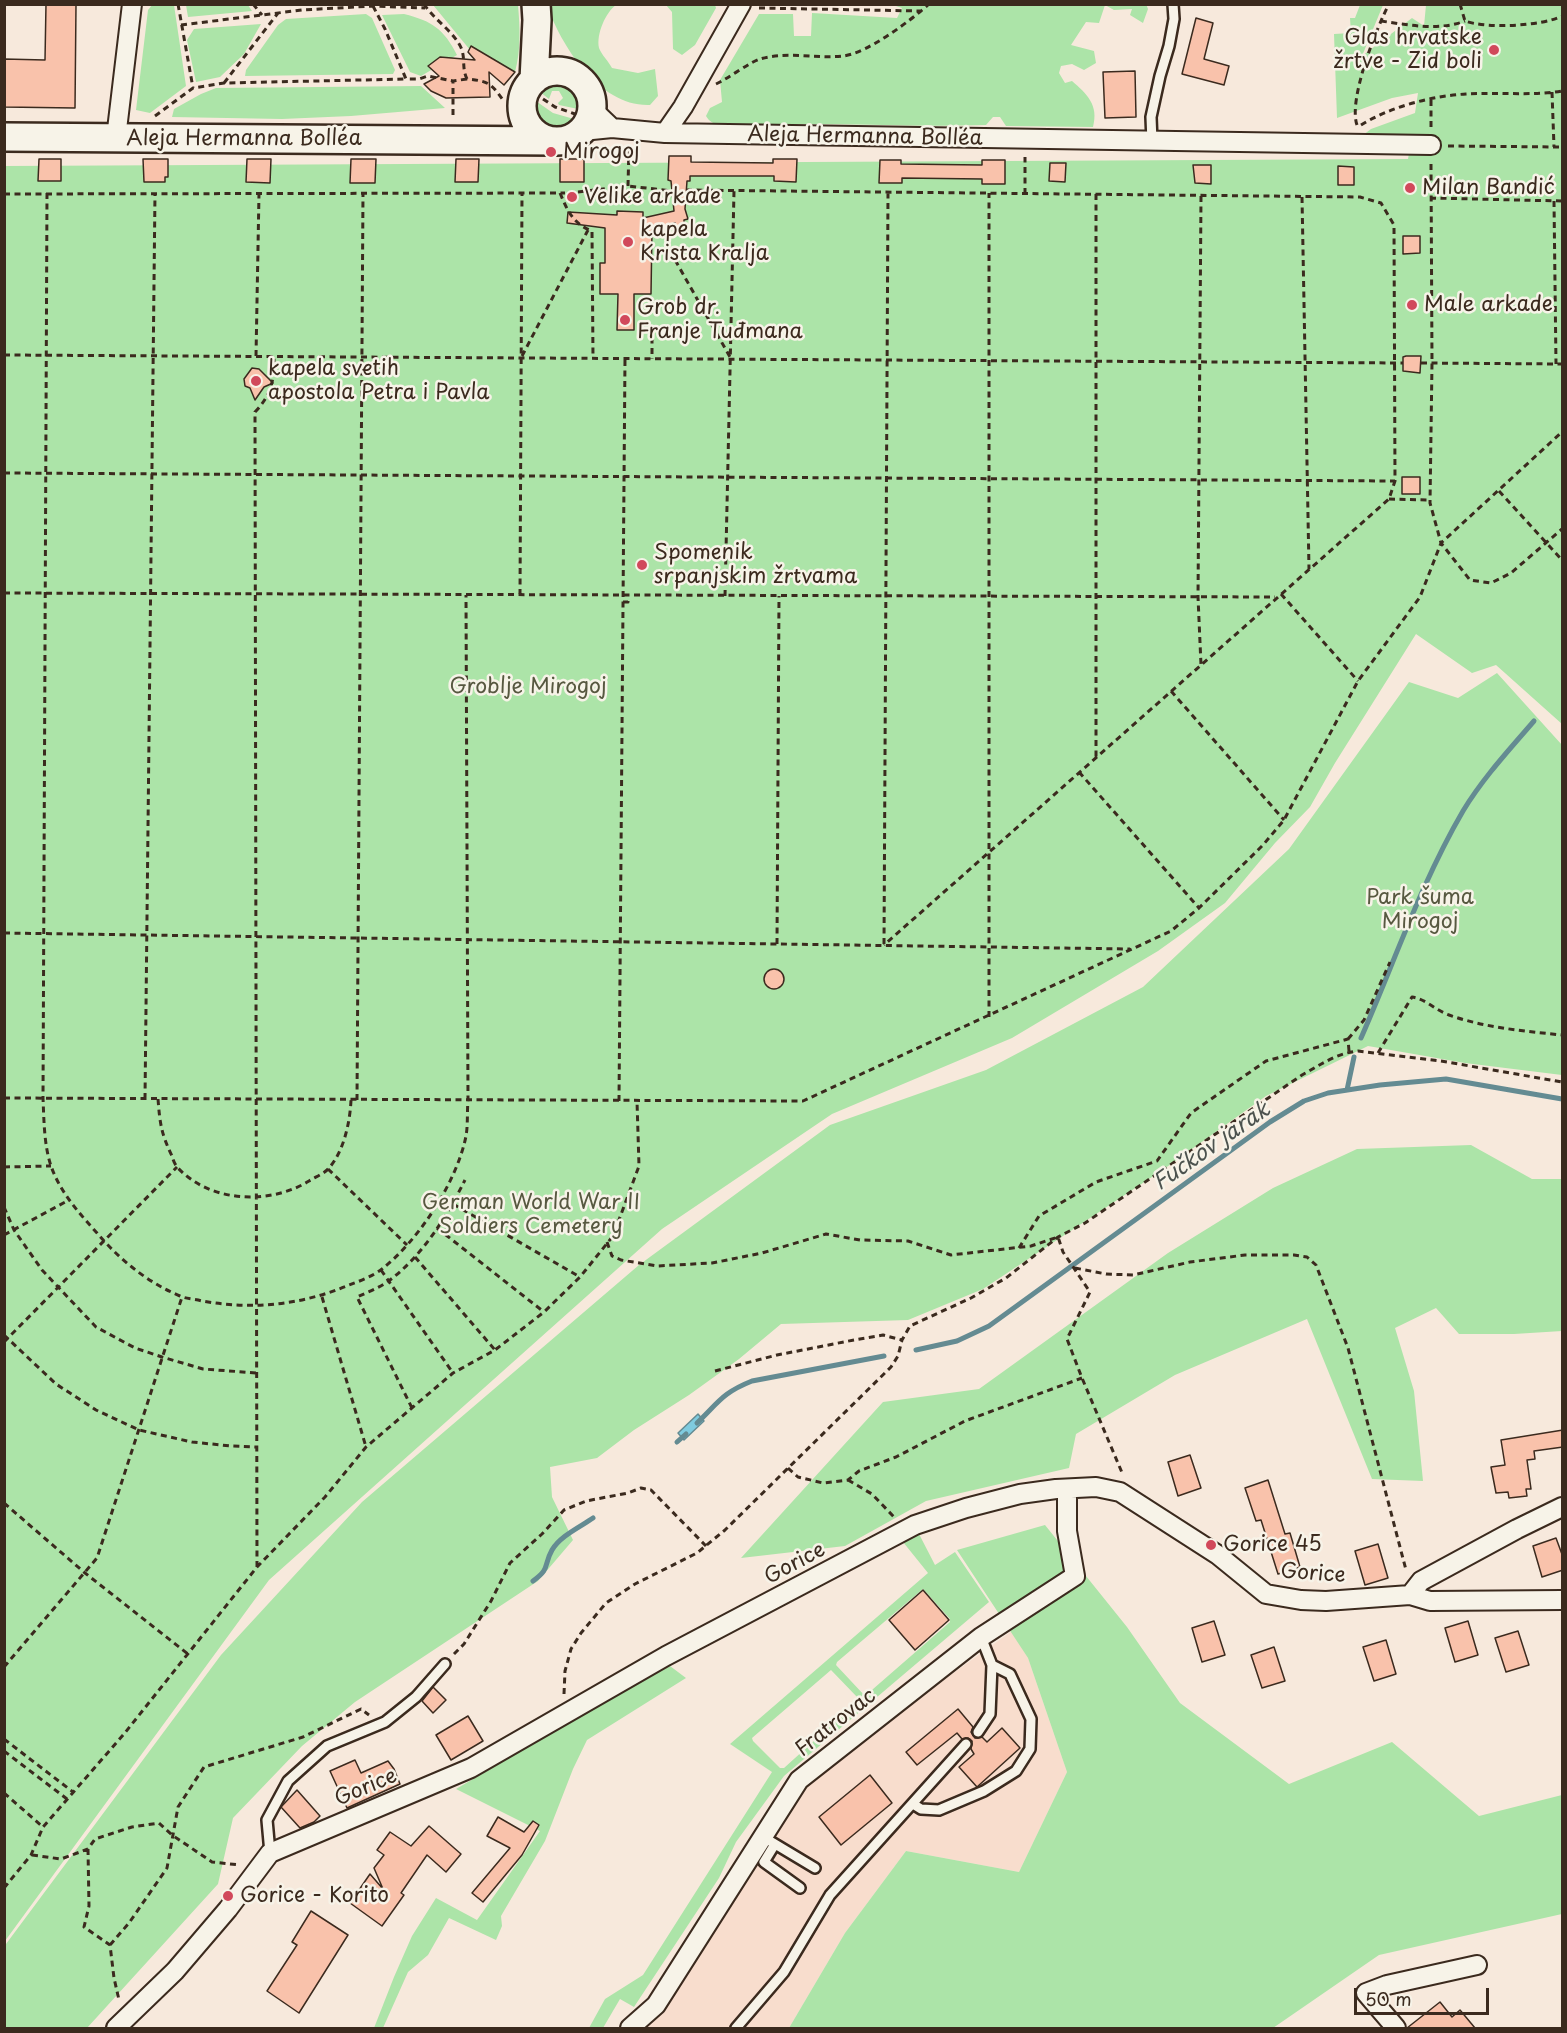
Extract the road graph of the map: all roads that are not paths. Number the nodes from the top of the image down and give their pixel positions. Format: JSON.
{"nodes":[{"id":1,"x":132,"y":4,"type":"edge"},
{"id":2,"x":1173,"y":4,"type":"edge"},
{"id":3,"x":741,"y":6,"type":"edge"},
{"id":4,"x":537,"y":12,"type":"edge"},
{"id":5,"x":573,"y":76,"type":"junction"},
{"id":6,"x":525,"y":96,"type":"junction"},
{"id":7,"x":584,"y":118,"type":"junction"},
{"id":8,"x":665,"y":133,"type":"junction"},
{"id":9,"x":4,"y":137,"type":"edge"},
{"id":10,"x":116,"y":138,"type":"junction"},
{"id":11,"x":484,"y":140,"type":"junction"},
{"id":12,"x":554,"y":141,"type":"junction"},
{"id":13,"x":1152,"y":142,"type":"junction"},
{"id":14,"x":1431,"y":146,"type":"road end"},
{"id":15,"x":1067,"y":1490,"type":"junction"},
{"id":16,"x":1563,"y":1507,"type":"edge"},
{"id":17,"x":1411,"y":1594,"type":"junction"},
{"id":18,"x":1563,"y":1600,"type":"edge"},
{"id":19,"x":981,"y":1637,"type":"junction"},
{"id":20,"x":445,"y":1664,"type":"road end"},
{"id":21,"x":992,"y":1665,"type":"junction"},
{"id":22,"x":978,"y":1732,"type":"dead end"},
{"id":23,"x":966,"y":1744,"type":"dead end"},
{"id":24,"x":913,"y":1804,"type":"junction"},
{"id":25,"x":769,"y":1841,"type":"junction"},
{"id":26,"x":270,"y":1852,"type":"junction"},
{"id":27,"x":815,"y":1868,"type":"dead end"},
{"id":28,"x":800,"y":1888,"type":"dead end"},
{"id":29,"x":1478,"y":1965,"type":"dead end"},
{"id":30,"x":120,"y":2025,"type":"edge"},
{"id":31,"x":630,"y":2028,"type":"edge"},
{"id":32,"x":736,"y":2028,"type":"edge"},
{"id":33,"x":1396,"y":2028,"type":"edge"}],
"edges":[{"from":1,"to":10,"type":"street"},
{"from":2,"to":13,"type":"lane"},
{"from":3,"to":8,"type":"street"},
{"from":4,"to":5,"type":"main road"},
{"from":4,"to":6,"type":"main road"},
{"from":5,"to":6,"type":"main road"},
{"from":5,"to":7,"type":"main road"},
{"from":6,"to":11,"type":"main road"},
{"from":6,"to":12,"type":"main road"},
{"from":7,"to":8,"type":"street","name":"Aleja Hermanna Bolléa"},
{"from":7,"to":12,"type":"main road"},
{"from":8,"to":13,"type":"street","name":"Aleja Hermanna Bolléa"},
{"from":9,"to":10,"type":"main road","name":"Aleja Hermanna Bolléa"},
{"from":10,"to":11,"type":"main road","name":"Aleja Hermanna Bolléa"},
{"from":11,"to":12,"type":"main road","name":"Aleja Hermanna Bolléa"},
{"from":13,"to":14,"type":"street","name":"Aleja Hermanna Bolléa"},
{"from":15,"to":17,"type":"street","name":"Gorice"},
{"from":15,"to":19,"type":"street","name":"Fratrovac"},
{"from":15,"to":26,"type":"street","name":"Gorice"},
{"from":16,"to":17,"type":"street"},
{"from":17,"to":18,"type":"street","name":"Gorice"},
{"from":19,"to":21,"type":"lane"},
{"from":19,"to":25,"type":"street","name":"Fratrovac"},
{"from":20,"to":26,"type":"lane"},
{"from":21,"to":22,"type":"lane"},
{"from":21,"to":24,"type":"lane"},
{"from":23,"to":24,"type":"lane"},
{"from":24,"to":32,"type":"lane"},
{"from":25,"to":27,"type":"lane"},
{"from":25,"to":28,"type":"lane"},
{"from":25,"to":31,"type":"street","name":"Fratrovac"},
{"from":26,"to":30,"type":"street"},
{"from":29,"to":33,"type":"street"}]}
